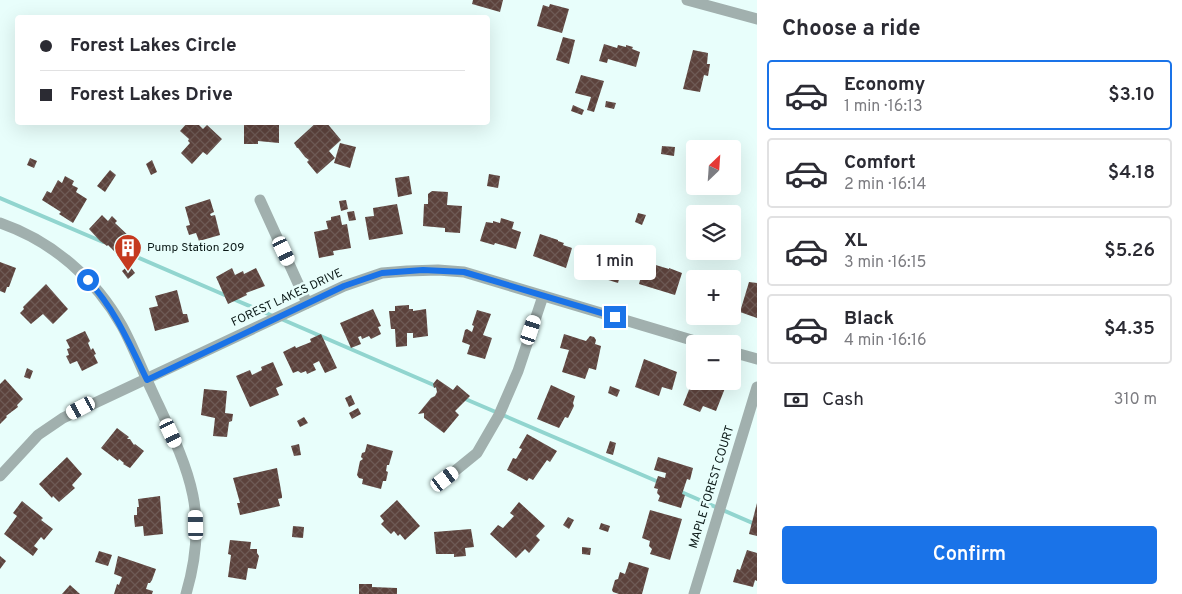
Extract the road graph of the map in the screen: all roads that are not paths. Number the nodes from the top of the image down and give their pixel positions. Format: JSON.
{"nodes":[{"id":1,"x":687,"y":0,"type":"edge"},
{"id":2,"x":757,"y":19,"type":"edge"},
{"id":3,"x":260,"y":200,"type":"dead end"},
{"id":4,"x":0,"y":223,"type":"edge"},
{"id":5,"x":543,"y":296,"type":"junction"},
{"id":6,"x":307,"y":303,"type":"junction"},
{"id":7,"x":686,"y":338,"type":"edge"},
{"id":8,"x":741,"y":355,"type":"edge"},
{"id":9,"x":757,"y":359,"type":"edge"},
{"id":10,"x":147,"y":380,"type":"junction"},
{"id":11,"x":757,"y":387,"type":"edge"},
{"id":12,"x":0,"y":476,"type":"edge"},
{"id":13,"x":445,"y":479,"type":"dead end"},
{"id":14,"x":186,"y":594,"type":"edge"},
{"id":15,"x":694,"y":594,"type":"edge"}],
"edges":[{"from":1,"to":2,"type":"street"},
{"from":3,"to":6,"type":"street"},
{"from":4,"to":10,"type":"street"},
{"from":5,"to":6,"type":"street","name":"FOREST LAKES DRIVE"},
{"from":5,"to":7,"type":"street","name":"FOREST LAKES DRIVE"},
{"from":5,"to":13,"type":"street"},
{"from":6,"to":10,"type":"street","name":"FOREST LAKES DRIVE"},
{"from":8,"to":9,"type":"street"},
{"from":10,"to":12,"type":"street","name":"FOREST LAKES DRIVE"},
{"from":10,"to":14,"type":"street"},
{"from":11,"to":15,"type":"street","name":"MAPLE FOREST COURT"}]}
